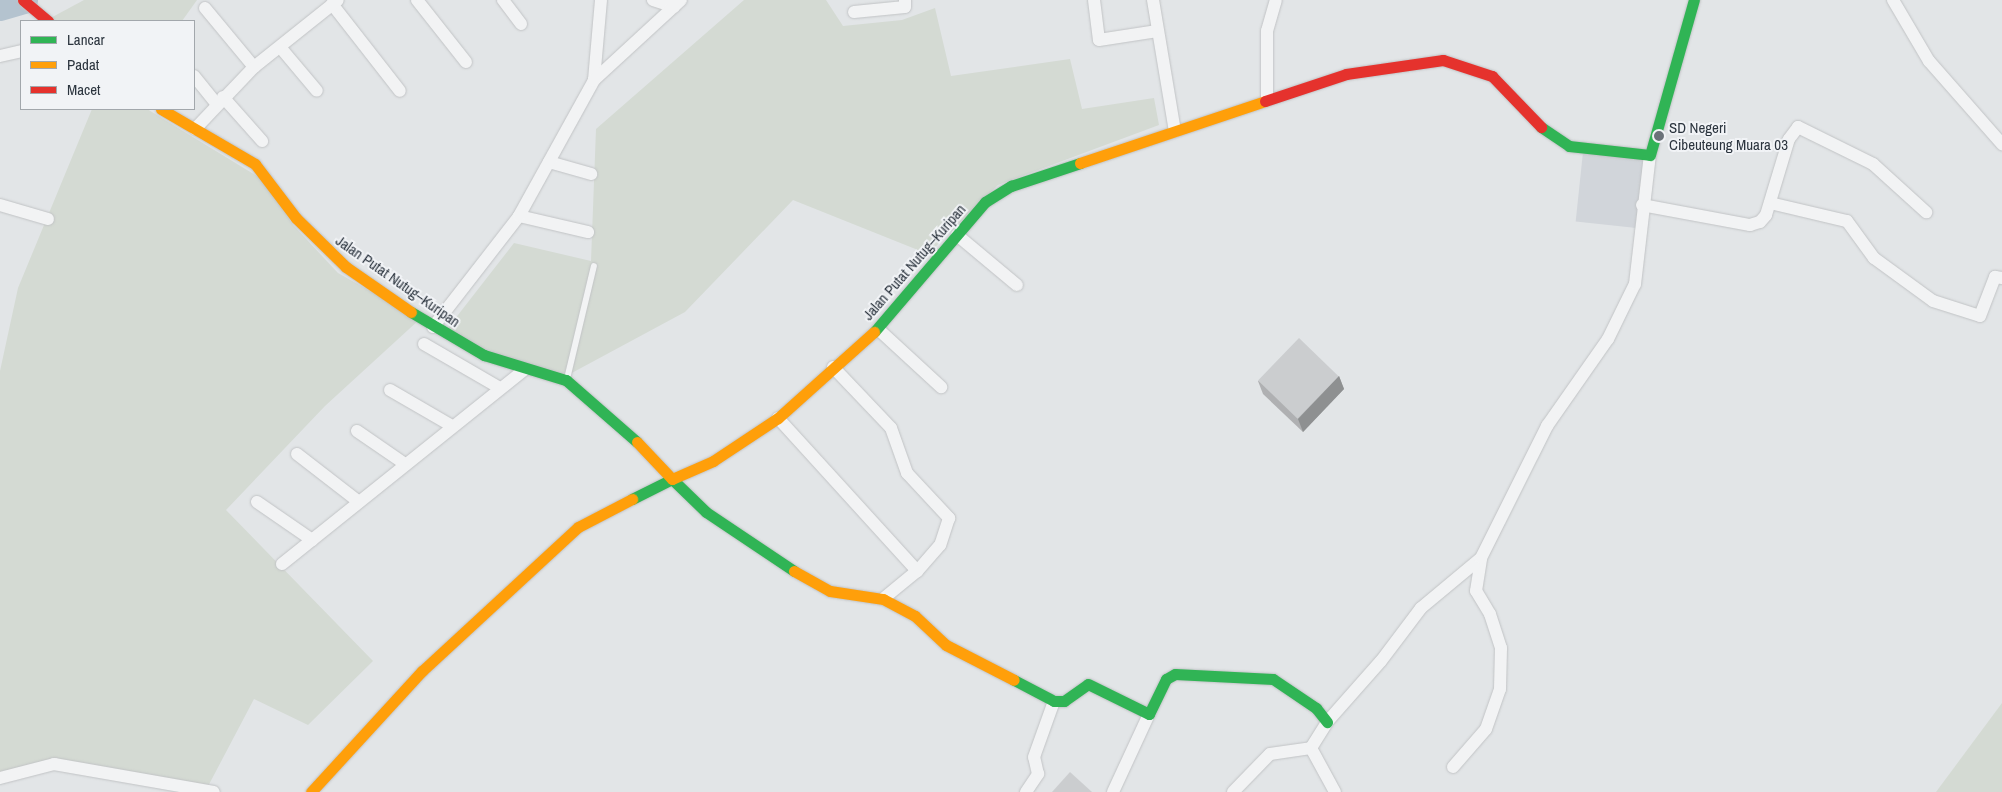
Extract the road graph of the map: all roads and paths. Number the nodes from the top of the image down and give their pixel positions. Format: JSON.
{"nodes":[{"id":1,"x":23,"y":0,"type":"edge"},
{"id":2,"x":417,"y":0,"type":"edge"},
{"id":3,"x":503,"y":0,"type":"edge"},
{"id":4,"x":601,"y":0,"type":"edge"},
{"id":5,"x":653,"y":0,"type":"edge"},
{"id":6,"x":905,"y":0,"type":"edge"},
{"id":7,"x":1094,"y":0,"type":"edge"},
{"id":8,"x":1153,"y":0,"type":"edge"},
{"id":9,"x":1276,"y":0,"type":"edge"},
{"id":10,"x":1694,"y":0,"type":"edge"},
{"id":11,"x":1894,"y":0,"type":"edge"},
{"id":12,"x":335,"y":2,"type":"edge"},
{"id":13,"x":677,"y":4,"type":"edge"},
{"id":14,"x":205,"y":8,"type":"dead end"},
{"id":15,"x":854,"y":12,"type":"dead end"},
{"id":16,"x":47,"y":20,"type":"edge"},
{"id":17,"x":521,"y":24,"type":"dead end"},
{"id":18,"x":1157,"y":31,"type":"junction"},
{"id":19,"x":280,"y":47,"type":"junction"},
{"id":20,"x":20,"y":51,"type":"edge"},
{"id":21,"x":0,"y":56,"type":"edge"},
{"id":22,"x":466,"y":62,"type":"dead end"},
{"id":23,"x":254,"y":68,"type":"junction"},
{"id":24,"x":195,"y":77,"type":"edge"},
{"id":25,"x":594,"y":80,"type":"junction"},
{"id":26,"x":317,"y":91,"type":"dead end"},
{"id":27,"x":400,"y":91,"type":"dead end"},
{"id":28,"x":220,"y":100,"type":"junction"},
{"id":29,"x":1267,"y":100,"type":"junction"},
{"id":30,"x":163,"y":110,"type":"edge"},
{"id":31,"x":195,"y":129,"type":"junction"},
{"id":32,"x":1175,"y":131,"type":"junction"},
{"id":33,"x":262,"y":141,"type":"dead end"},
{"id":34,"x":2002,"y":144,"type":"edge"},
{"id":35,"x":1650,"y":155,"type":"junction"},
{"id":36,"x":549,"y":162,"type":"junction"},
{"id":37,"x":591,"y":174,"type":"dead end"},
{"id":38,"x":1770,"y":203,"type":"junction"},
{"id":39,"x":0,"y":205,"type":"edge"},
{"id":40,"x":1642,"y":205,"type":"junction"},
{"id":41,"x":1926,"y":212,"type":"dead end"},
{"id":42,"x":519,"y":216,"type":"junction"},
{"id":43,"x":48,"y":219,"type":"dead end"},
{"id":44,"x":588,"y":232,"type":"dead end"},
{"id":45,"x":957,"y":235,"type":"junction"},
{"id":46,"x":594,"y":266,"type":"dead end"},
{"id":47,"x":2002,"y":278,"type":"edge"},
{"id":48,"x":1017,"y":285,"type":"dead end"},
{"id":49,"x":433,"y":328,"type":"junction"},
{"id":50,"x":878,"y":329,"type":"junction"},
{"id":51,"x":424,"y":344,"type":"dead end"},
{"id":52,"x":833,"y":367,"type":"junction"},
{"id":53,"x":525,"y":369,"type":"junction"},
{"id":54,"x":566,"y":380,"type":"junction"},
{"id":55,"x":941,"y":387,"type":"dead end"},
{"id":56,"x":500,"y":388,"type":"junction"},
{"id":57,"x":390,"y":390,"type":"dead end"},
{"id":58,"x":778,"y":418,"type":"junction"},
{"id":59,"x":452,"y":426,"type":"junction"},
{"id":60,"x":357,"y":431,"type":"dead end"},
{"id":61,"x":297,"y":454,"type":"dead end"},
{"id":62,"x":405,"y":464,"type":"junction"},
{"id":63,"x":672,"y":479,"type":"junction"},
{"id":64,"x":257,"y":502,"type":"dead end"},
{"id":65,"x":359,"y":502,"type":"junction"},
{"id":66,"x":312,"y":540,"type":"junction"},
{"id":67,"x":1481,"y":558,"type":"junction"},
{"id":68,"x":282,"y":564,"type":"dead end"},
{"id":69,"x":917,"y":571,"type":"junction"},
{"id":70,"x":883,"y":599,"type":"junction"},
{"id":71,"x":1054,"y":701,"type":"junction"},
{"id":72,"x":1149,"y":714,"type":"junction"},
{"id":73,"x":1327,"y":722,"type":"junction"},
{"id":74,"x":1311,"y":748,"type":"junction"},
{"id":75,"x":1454,"y":767,"type":"dead end"},
{"id":76,"x":0,"y":778,"type":"edge"},
{"id":77,"x":318,"y":790,"type":"edge"},
{"id":78,"x":214,"y":792,"type":"edge"},
{"id":79,"x":1026,"y":792,"type":"edge"},
{"id":80,"x":1112,"y":792,"type":"edge"},
{"id":81,"x":1233,"y":792,"type":"edge"},
{"id":82,"x":1335,"y":792,"type":"edge"}],
"edges":[{"from":1,"to":16,"type":"street"},
{"from":2,"to":22,"type":"street"},
{"from":3,"to":17,"type":"street"},
{"from":4,"to":25,"type":"street"},
{"from":5,"to":13,"type":"street"},
{"from":6,"to":15,"type":"street"},
{"from":7,"to":18,"type":"street"},
{"from":8,"to":18,"type":"street"},
{"from":9,"to":29,"type":"street"},
{"from":10,"to":35,"type":"street"},
{"from":11,"to":34,"type":"street"},
{"from":12,"to":19,"type":"street"},
{"from":12,"to":27,"type":"street"},
{"from":13,"to":25,"type":"street"},
{"from":14,"to":23,"type":"street"},
{"from":18,"to":32,"type":"street"},
{"from":19,"to":23,"type":"street"},
{"from":19,"to":26,"type":"street"},
{"from":20,"to":21,"type":"street"},
{"from":23,"to":28,"type":"street"},
{"from":24,"to":28,"type":"street"},
{"from":25,"to":36,"type":"street"},
{"from":28,"to":31,"type":"street"},
{"from":28,"to":33,"type":"street"},
{"from":29,"to":32,"type":"street","name":"Jalan Putat Nutug–Kuripan"},
{"from":29,"to":35,"type":"street","name":"Jalan Putat Nutug–Kuripan"},
{"from":30,"to":31,"type":"street","name":"Jalan Putat Nutug–Kuripan"},
{"from":31,"to":49,"type":"street","name":"Jalan Putat Nutug–Kuripan"},
{"from":32,"to":45,"type":"street","name":"Jalan Putat Nutug–Kuripan"},
{"from":35,"to":40,"type":"street"},
{"from":36,"to":37,"type":"street"},
{"from":36,"to":42,"type":"street"},
{"from":38,"to":40,"type":"street"},
{"from":38,"to":41,"type":"street"},
{"from":38,"to":47,"type":"street"},
{"from":39,"to":43,"type":"street"},
{"from":40,"to":67,"type":"street"},
{"from":42,"to":44,"type":"street"},
{"from":42,"to":49,"type":"street"},
{"from":45,"to":48,"type":"street"},
{"from":45,"to":50,"type":"street","name":"Jalan Putat Nutug–Kuripan"},
{"from":46,"to":54,"type":"lane"},
{"from":49,"to":53,"type":"street","name":"Jalan Putat Nutug–Kuripan"},
{"from":50,"to":52,"type":"street","name":"Jalan Putat Nutug–Kuripan"},
{"from":50,"to":55,"type":"street"},
{"from":51,"to":56,"type":"street"},
{"from":52,"to":58,"type":"street","name":"Jalan Putat Nutug–Kuripan"},
{"from":52,"to":69,"type":"street"},
{"from":53,"to":54,"type":"street","name":"Jalan Putat Nutug–Kuripan"},
{"from":53,"to":56,"type":"street"},
{"from":54,"to":63,"type":"street","name":"Jalan Putat Nutug–Kuripan"},
{"from":56,"to":59,"type":"street"},
{"from":57,"to":59,"type":"street"},
{"from":58,"to":63,"type":"street","name":"Jalan Putat Nutug–Kuripan"},
{"from":58,"to":69,"type":"street"},
{"from":59,"to":62,"type":"street"},
{"from":60,"to":62,"type":"street"},
{"from":61,"to":65,"type":"street"},
{"from":62,"to":65,"type":"street"},
{"from":63,"to":70,"type":"street"},
{"from":63,"to":77,"type":"street"},
{"from":64,"to":66,"type":"street"},
{"from":65,"to":66,"type":"street"},
{"from":66,"to":68,"type":"street"},
{"from":67,"to":73,"type":"street"},
{"from":67,"to":75,"type":"street"},
{"from":69,"to":70,"type":"street"},
{"from":70,"to":71,"type":"street"},
{"from":71,"to":72,"type":"street"},
{"from":71,"to":79,"type":"street"},
{"from":72,"to":73,"type":"street"},
{"from":72,"to":80,"type":"street"},
{"from":73,"to":74,"type":"street"},
{"from":74,"to":81,"type":"street"},
{"from":74,"to":82,"type":"street"},
{"from":76,"to":78,"type":"street"}]}
